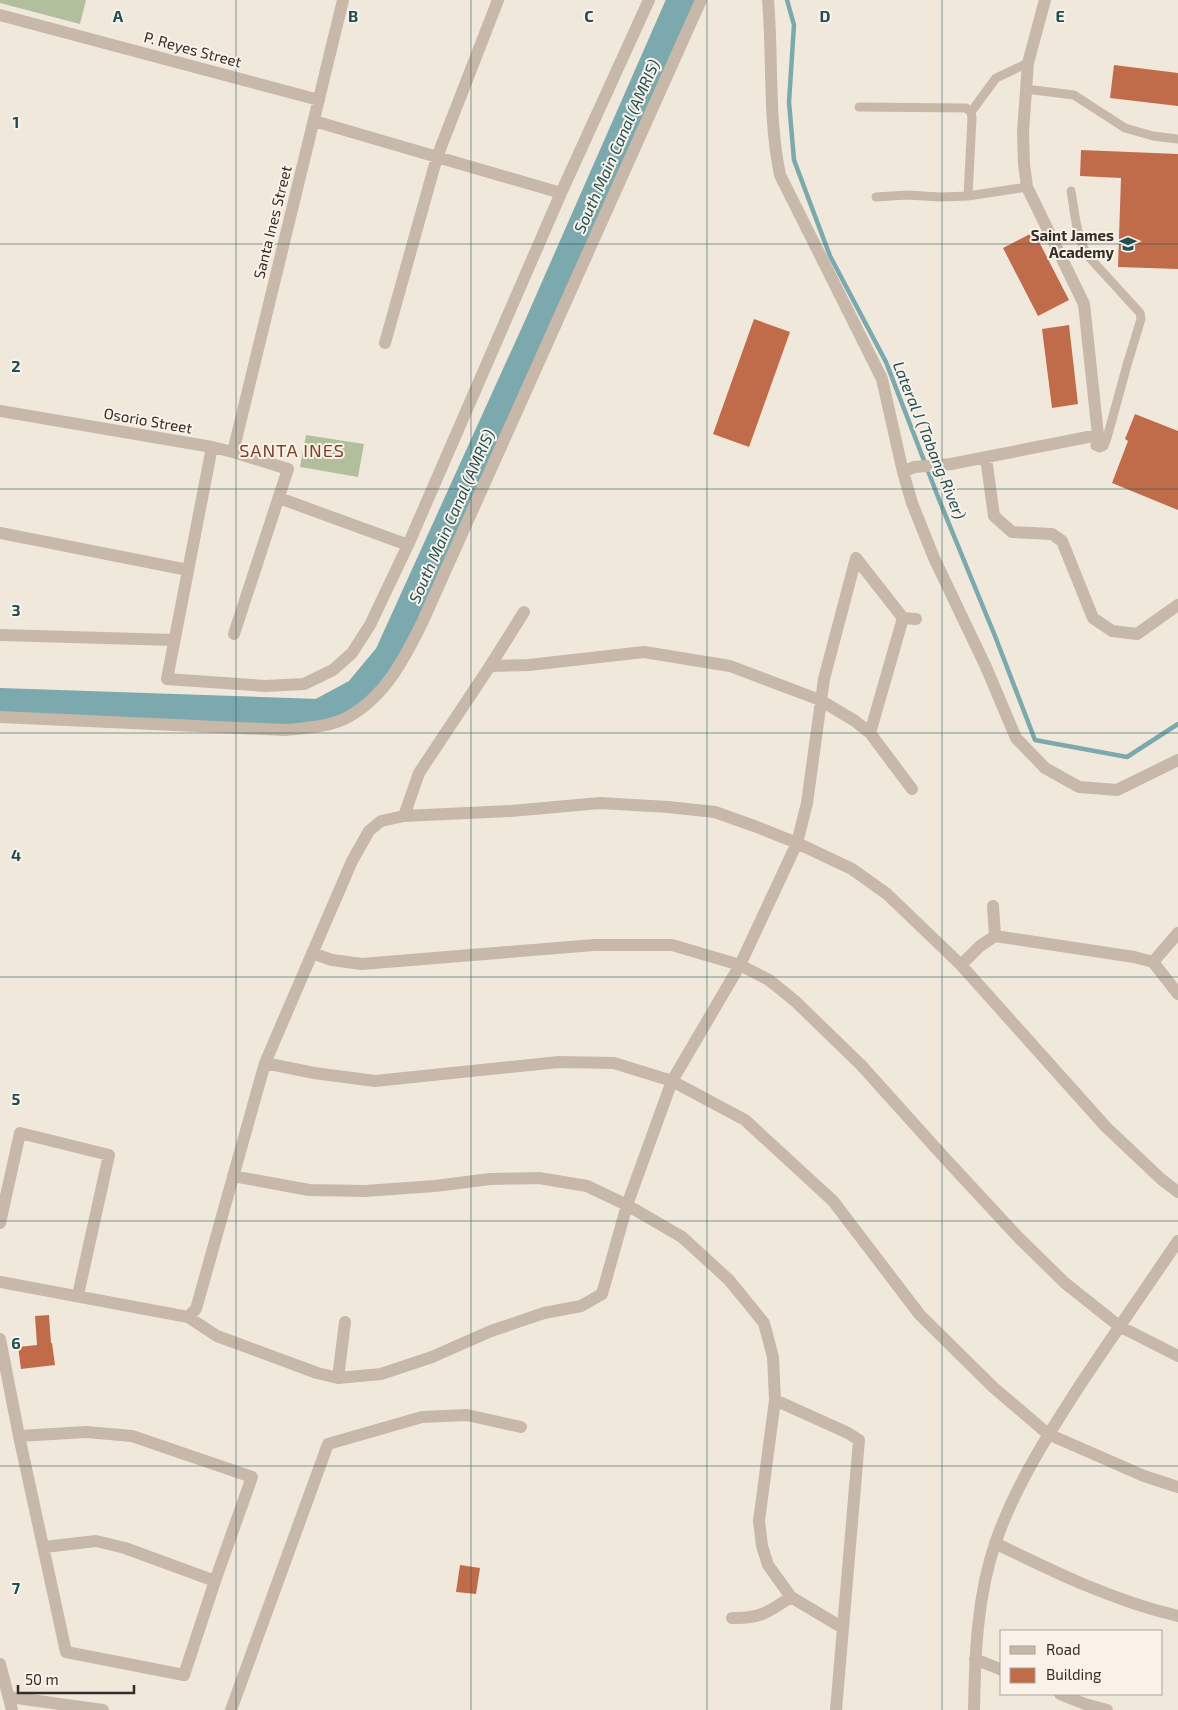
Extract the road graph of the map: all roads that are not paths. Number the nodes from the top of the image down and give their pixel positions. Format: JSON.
{"nodes":[{"id":1,"x":343,"y":0,"type":"edge"},
{"id":2,"x":498,"y":0,"type":"edge"},
{"id":3,"x":649,"y":0,"type":"edge"},
{"id":4,"x":701,"y":0,"type":"edge"},
{"id":5,"x":768,"y":0,"type":"edge"},
{"id":6,"x":1045,"y":0,"type":"edge"},
{"id":7,"x":0,"y":15,"type":"edge"},
{"id":8,"x":1028,"y":63,"type":"junction"},
{"id":9,"x":1025,"y":89,"type":"junction"},
{"id":10,"x":319,"y":100,"type":"junction"},
{"id":11,"x":859,"y":108,"type":"dead end"},
{"id":12,"x":970,"y":112,"type":"junction"},
{"id":13,"x":314,"y":121,"type":"junction"},
{"id":14,"x":1178,"y":139,"type":"edge"},
{"id":15,"x":437,"y":156,"type":"junction"},
{"id":16,"x":1027,"y":187,"type":"junction"},
{"id":17,"x":1071,"y":191,"type":"dead end"},
{"id":18,"x":561,"y":193,"type":"junction"},
{"id":19,"x":968,"y":196,"type":"junction"},
{"id":20,"x":876,"y":197,"type":"dead end"},
{"id":21,"x":385,"y":344,"type":"dead end"},
{"id":22,"x":0,"y":411,"type":"edge"},
{"id":23,"x":1098,"y":434,"type":"junction"},
{"id":24,"x":212,"y":447,"type":"junction"},
{"id":25,"x":233,"y":452,"type":"junction"},
{"id":26,"x":986,"y":458,"type":"junction"},
{"id":27,"x":909,"y":470,"type":"junction"},
{"id":28,"x":279,"y":498,"type":"junction"},
{"id":29,"x":0,"y":533,"type":"edge"},
{"id":30,"x":408,"y":545,"type":"junction"},
{"id":31,"x":188,"y":570,"type":"junction"},
{"id":32,"x":1178,"y":605,"type":"edge"},
{"id":33,"x":524,"y":612,"type":"dead end"},
{"id":34,"x":903,"y":618,"type":"junction"},
{"id":35,"x":916,"y":619,"type":"dead end"},
{"id":36,"x":234,"y":634,"type":"dead end"},
{"id":37,"x":0,"y":635,"type":"edge"},
{"id":38,"x":174,"y":640,"type":"junction"},
{"id":39,"x":490,"y":666,"type":"junction"},
{"id":40,"x":820,"y":700,"type":"junction"},
{"id":41,"x":0,"y":717,"type":"edge"},
{"id":42,"x":870,"y":733,"type":"junction"},
{"id":43,"x":1178,"y":760,"type":"edge"},
{"id":44,"x":912,"y":789,"type":"dead end"},
{"id":45,"x":404,"y":816,"type":"junction"},
{"id":46,"x":798,"y":843,"type":"junction"},
{"id":47,"x":993,"y":906,"type":"dead end"},
{"id":48,"x":1178,"y":933,"type":"edge"},
{"id":49,"x":995,"y":936,"type":"junction"},
{"id":50,"x":312,"y":953,"type":"junction"},
{"id":51,"x":1153,"y":962,"type":"junction"},
{"id":52,"x":740,"y":965,"type":"junction"},
{"id":53,"x":961,"y":965,"type":"junction"},
{"id":54,"x":1178,"y":994,"type":"edge"},
{"id":55,"x":265,"y":1063,"type":"junction"},
{"id":56,"x":672,"y":1082,"type":"junction"},
{"id":57,"x":233,"y":1176,"type":"junction"},
{"id":58,"x":1178,"y":1192,"type":"edge"},
{"id":59,"x":627,"y":1205,"type":"junction"},
{"id":60,"x":0,"y":1222,"type":"edge"},
{"id":61,"x":1178,"y":1241,"type":"edge"},
{"id":62,"x":0,"y":1282,"type":"edge"},
{"id":63,"x":78,"y":1295,"type":"junction"},
{"id":64,"x":188,"y":1317,"type":"junction"},
{"id":65,"x":345,"y":1322,"type":"dead end"},
{"id":66,"x":1119,"y":1326,"type":"junction"},
{"id":67,"x":0,"y":1340,"type":"edge"},
{"id":68,"x":1178,"y":1356,"type":"edge"},
{"id":69,"x":338,"y":1378,"type":"junction"},
{"id":70,"x":775,"y":1400,"type":"junction"},
{"id":71,"x":521,"y":1426,"type":"dead end"},
{"id":72,"x":1048,"y":1434,"type":"junction"},
{"id":73,"x":19,"y":1436,"type":"junction"},
{"id":74,"x":1178,"y":1487,"type":"edge"},
{"id":75,"x":995,"y":1543,"type":"junction"},
{"id":76,"x":44,"y":1547,"type":"junction"},
{"id":77,"x":215,"y":1581,"type":"junction"},
{"id":78,"x":791,"y":1597,"type":"junction"},
{"id":79,"x":1178,"y":1616,"type":"edge"},
{"id":80,"x":732,"y":1618,"type":"dead end"},
{"id":81,"x":843,"y":1628,"type":"junction"},
{"id":82,"x":975,"y":1659,"type":"junction"},
{"id":83,"x":0,"y":1664,"type":"edge"},
{"id":84,"x":1000,"y":1669,"type":"edge"},
{"id":85,"x":1062,"y":1695,"type":"edge"},
{"id":86,"x":9,"y":1697,"type":"junction"},
{"id":87,"x":12,"y":1710,"type":"edge"},
{"id":88,"x":103,"y":1710,"type":"edge"},
{"id":89,"x":231,"y":1710,"type":"edge"},
{"id":90,"x":836,"y":1710,"type":"edge"},
{"id":91,"x":974,"y":1710,"type":"edge"},
{"id":92,"x":1107,"y":1710,"type":"edge"}],
"edges":[{"from":1,"to":10,"type":"street","name":"Santa Ines Street"},
{"from":2,"to":15,"type":"street"},
{"from":3,"to":18,"type":"street"},
{"from":4,"to":41,"type":"street"},
{"from":5,"to":27,"type":"street"},
{"from":6,"to":8,"type":"street"},
{"from":7,"to":10,"type":"street","name":"P. Reyes Street"},
{"from":8,"to":9,"type":"street"},
{"from":8,"to":12,"type":"lane"},
{"from":9,"to":14,"type":"lane"},
{"from":9,"to":16,"type":"street"},
{"from":10,"to":13,"type":"street","name":"Santa Ines Street"},
{"from":11,"to":12,"type":"lane"},
{"from":12,"to":19,"type":"lane"},
{"from":13,"to":15,"type":"street"},
{"from":13,"to":25,"type":"street","name":"Santa Ines Street"},
{"from":15,"to":18,"type":"street"},
{"from":15,"to":21,"type":"street"},
{"from":16,"to":19,"type":"lane"},
{"from":16,"to":23,"type":"street"},
{"from":17,"to":23,"type":"lane"},
{"from":18,"to":30,"type":"street"},
{"from":19,"to":20,"type":"lane"},
{"from":22,"to":24,"type":"street","name":"Osorio Street"},
{"from":23,"to":26,"type":"street"},
{"from":24,"to":25,"type":"street","name":"Osorio Street"},
{"from":24,"to":31,"type":"street"},
{"from":25,"to":28,"type":"street","name":"Osorio Street"},
{"from":26,"to":27,"type":"street"},
{"from":26,"to":32,"type":"street"},
{"from":27,"to":43,"type":"street"},
{"from":28,"to":30,"type":"street"},
{"from":28,"to":36,"type":"street"},
{"from":29,"to":31,"type":"street"},
{"from":30,"to":38,"type":"street"},
{"from":31,"to":38,"type":"street"},
{"from":33,"to":39,"type":"street"},
{"from":34,"to":35,"type":"street"},
{"from":34,"to":40,"type":"street"},
{"from":34,"to":42,"type":"street"},
{"from":37,"to":38,"type":"street"},
{"from":39,"to":40,"type":"street"},
{"from":39,"to":45,"type":"street"},
{"from":40,"to":42,"type":"street"},
{"from":40,"to":46,"type":"street"},
{"from":42,"to":44,"type":"street"},
{"from":45,"to":46,"type":"street"},
{"from":45,"to":50,"type":"street"},
{"from":46,"to":52,"type":"street"},
{"from":46,"to":53,"type":"street"},
{"from":47,"to":49,"type":"street"},
{"from":48,"to":51,"type":"street"},
{"from":49,"to":51,"type":"street"},
{"from":49,"to":53,"type":"street"},
{"from":50,"to":52,"type":"street"},
{"from":50,"to":55,"type":"street"},
{"from":51,"to":54,"type":"street"},
{"from":52,"to":56,"type":"street"},
{"from":52,"to":66,"type":"street"},
{"from":53,"to":58,"type":"street"},
{"from":55,"to":56,"type":"street"},
{"from":55,"to":57,"type":"street"},
{"from":56,"to":59,"type":"street"},
{"from":56,"to":72,"type":"street"},
{"from":57,"to":59,"type":"street"},
{"from":57,"to":64,"type":"street"},
{"from":59,"to":69,"type":"street"},
{"from":59,"to":70,"type":"street"},
{"from":60,"to":63,"type":"street"},
{"from":61,"to":66,"type":"street"},
{"from":62,"to":63,"type":"street"},
{"from":63,"to":64,"type":"street"},
{"from":64,"to":69,"type":"street"},
{"from":65,"to":69,"type":"street"},
{"from":66,"to":68,"type":"street"},
{"from":66,"to":72,"type":"street"},
{"from":67,"to":73,"type":"street"},
{"from":70,"to":78,"type":"street"},
{"from":70,"to":81,"type":"street"},
{"from":71,"to":89,"type":"street"},
{"from":72,"to":74,"type":"street"},
{"from":72,"to":75,"type":"street"},
{"from":73,"to":76,"type":"street"},
{"from":73,"to":77,"type":"street"},
{"from":75,"to":79,"type":"street"},
{"from":75,"to":82,"type":"street"},
{"from":76,"to":77,"type":"street"},
{"from":76,"to":77,"type":"street"},
{"from":78,"to":80,"type":"street"},
{"from":78,"to":81,"type":"street"},
{"from":81,"to":90,"type":"street"},
{"from":82,"to":84,"type":"street"},
{"from":82,"to":91,"type":"street"},
{"from":83,"to":86,"type":"street"},
{"from":85,"to":92,"type":"street"},
{"from":86,"to":87,"type":"street"},
{"from":86,"to":88,"type":"street"}]}
